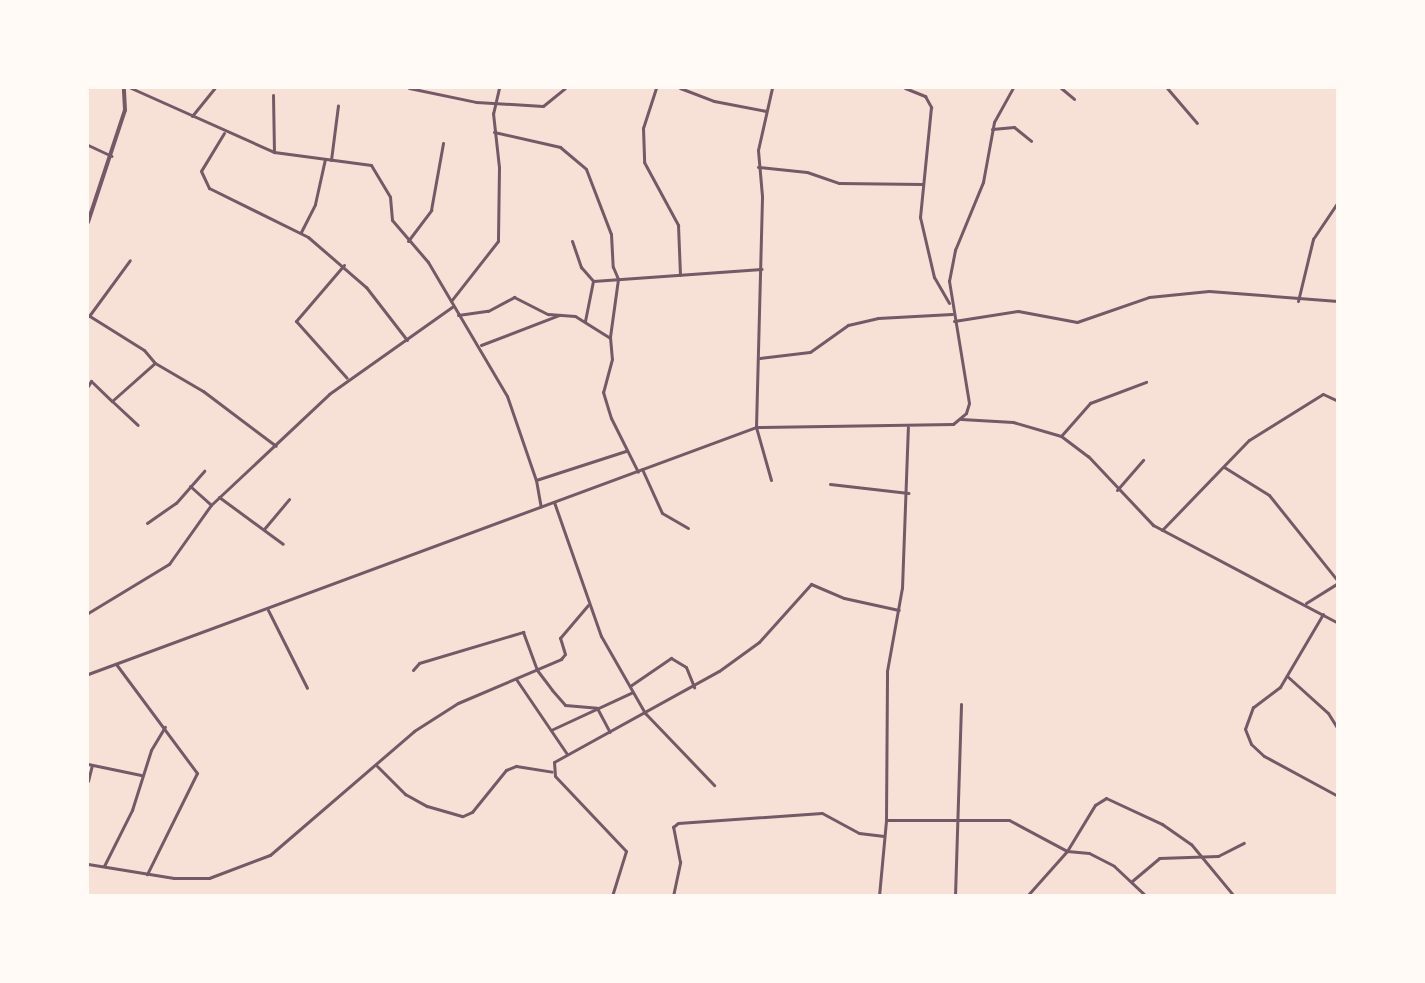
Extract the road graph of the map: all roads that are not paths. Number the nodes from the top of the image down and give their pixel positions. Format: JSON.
{"nodes":[{"id":1,"x":124,"y":88,"type":"edge"},
{"id":2,"x":131,"y":88,"type":"edge"},
{"id":3,"x":215,"y":88,"type":"edge"},
{"id":4,"x":409,"y":88,"type":"edge"},
{"id":5,"x":499,"y":88,"type":"edge"},
{"id":6,"x":565,"y":88,"type":"edge"},
{"id":7,"x":656,"y":88,"type":"edge"},
{"id":8,"x":680,"y":88,"type":"edge"},
{"id":9,"x":772,"y":88,"type":"edge"},
{"id":10,"x":905,"y":88,"type":"edge"},
{"id":11,"x":1013,"y":88,"type":"edge"},
{"id":12,"x":1061,"y":88,"type":"edge"},
{"id":13,"x":1168,"y":88,"type":"edge"},
{"id":14,"x":914,"y":89,"type":"edge"},
{"id":15,"x":273,"y":95,"type":"dead end"},
{"id":16,"x":1074,"y":99,"type":"dead end"},
{"id":17,"x":493,"y":102,"type":"junction"},
{"id":18,"x":338,"y":105,"type":"dead end"},
{"id":19,"x":766,"y":111,"type":"junction"},
{"id":20,"x":192,"y":116,"type":"junction"},
{"id":21,"x":1196,"y":123,"type":"dead end"},
{"id":22,"x":992,"y":130,"type":"junction"},
{"id":23,"x":494,"y":132,"type":"junction"},
{"id":24,"x":224,"y":133,"type":"junction"},
{"id":25,"x":1031,"y":141,"type":"dead end"},
{"id":26,"x":443,"y":143,"type":"dead end"},
{"id":27,"x":88,"y":145,"type":"edge"},
{"id":28,"x":274,"y":152,"type":"junction"},
{"id":29,"x":112,"y":156,"type":"junction"},
{"id":30,"x":325,"y":159,"type":"junction"},
{"id":31,"x":331,"y":160,"type":"junction"},
{"id":32,"x":757,"y":167,"type":"junction"},
{"id":33,"x":922,"y":184,"type":"junction"},
{"id":34,"x":1338,"y":202,"type":"edge"},
{"id":35,"x":89,"y":214,"type":"edge"},
{"id":36,"x":88,"y":222,"type":"edge"},
{"id":37,"x":301,"y":232,"type":"junction"},
{"id":38,"x":408,"y":241,"type":"junction"},
{"id":39,"x":572,"y":241,"type":"dead end"},
{"id":40,"x":130,"y":260,"type":"dead end"},
{"id":41,"x":344,"y":265,"type":"junction"},
{"id":42,"x":762,"y":269,"type":"junction"},
{"id":43,"x":680,"y":275,"type":"junction"},
{"id":44,"x":618,"y":279,"type":"junction"},
{"id":45,"x":593,"y":281,"type":"junction"},
{"id":46,"x":451,"y":301,"type":"junction"},
{"id":47,"x":1298,"y":301,"type":"junction"},
{"id":48,"x":1338,"y":301,"type":"edge"},
{"id":49,"x":951,"y":306,"type":"junction"},
{"id":50,"x":452,"y":307,"type":"junction"},
{"id":51,"x":457,"y":314,"type":"junction"},
{"id":52,"x":561,"y":314,"type":"junction"},
{"id":53,"x":952,"y":314,"type":"junction"},
{"id":54,"x":88,"y":315,"type":"edge"},
{"id":55,"x":585,"y":321,"type":"junction"},
{"id":56,"x":954,"y":321,"type":"junction"},
{"id":57,"x":610,"y":337,"type":"junction"},
{"id":58,"x":407,"y":340,"type":"junction"},
{"id":59,"x":481,"y":345,"type":"junction"},
{"id":60,"x":760,"y":358,"type":"junction"},
{"id":61,"x":155,"y":363,"type":"junction"},
{"id":62,"x":88,"y":378,"type":"edge"},
{"id":63,"x":347,"y":378,"type":"junction"},
{"id":64,"x":92,"y":381,"type":"junction"},
{"id":65,"x":1146,"y":382,"type":"dead end"},
{"id":66,"x":88,"y":386,"type":"edge"},
{"id":67,"x":112,"y":401,"type":"junction"},
{"id":68,"x":1338,"y":401,"type":"edge"},
{"id":69,"x":961,"y":419,"type":"junction"},
{"id":70,"x":138,"y":425,"type":"dead end"},
{"id":71,"x":756,"y":427,"type":"junction"},
{"id":72,"x":908,"y":427,"type":"junction"},
{"id":73,"x":1061,"y":436,"type":"junction"},
{"id":74,"x":276,"y":446,"type":"junction"},
{"id":75,"x":626,"y":451,"type":"junction"},
{"id":76,"x":1143,"y":460,"type":"dead end"},
{"id":77,"x":1224,"y":468,"type":"junction"},
{"id":78,"x":642,"y":469,"type":"junction"},
{"id":79,"x":204,"y":471,"type":"dead end"},
{"id":80,"x":638,"y":472,"type":"junction"},
{"id":81,"x":536,"y":480,"type":"junction"},
{"id":82,"x":771,"y":480,"type":"dead end"},
{"id":83,"x":830,"y":484,"type":"dead end"},
{"id":84,"x":190,"y":486,"type":"junction"},
{"id":85,"x":1117,"y":490,"type":"junction"},
{"id":86,"x":908,"y":493,"type":"junction"},
{"id":87,"x":219,"y":497,"type":"junction"},
{"id":88,"x":289,"y":499,"type":"dead end"},
{"id":89,"x":554,"y":502,"type":"junction"},
{"id":90,"x":211,"y":505,"type":"junction"},
{"id":91,"x":541,"y":507,"type":"junction"},
{"id":92,"x":147,"y":523,"type":"dead end"},
{"id":93,"x":688,"y":528,"type":"dead end"},
{"id":94,"x":264,"y":529,"type":"junction"},
{"id":95,"x":1162,"y":530,"type":"junction"},
{"id":96,"x":283,"y":544,"type":"dead end"},
{"id":97,"x":1338,"y":582,"type":"edge"},
{"id":98,"x":1306,"y":603,"type":"junction"},
{"id":99,"x":588,"y":605,"type":"junction"},
{"id":100,"x":268,"y":610,"type":"junction"},
{"id":101,"x":899,"y":610,"type":"junction"},
{"id":102,"x":88,"y":613,"type":"edge"},
{"id":103,"x":1323,"y":614,"type":"junction"},
{"id":104,"x":1338,"y":623,"type":"edge"},
{"id":105,"x":116,"y":664,"type":"junction"},
{"id":106,"x":413,"y":670,"type":"dead end"},
{"id":107,"x":537,"y":670,"type":"junction"},
{"id":108,"x":88,"y":674,"type":"edge"},
{"id":109,"x":1287,"y":676,"type":"junction"},
{"id":110,"x":516,"y":678,"type":"junction"},
{"id":111,"x":630,"y":686,"type":"junction"},
{"id":112,"x":694,"y":687,"type":"junction"},
{"id":113,"x":307,"y":688,"type":"dead end"},
{"id":114,"x":633,"y":692,"type":"junction"},
{"id":115,"x":961,"y":704,"type":"dead end"},
{"id":116,"x":597,"y":708,"type":"junction"},
{"id":117,"x":645,"y":713,"type":"junction"},
{"id":118,"x":165,"y":727,"type":"junction"},
{"id":119,"x":1338,"y":729,"type":"edge"},
{"id":120,"x":551,"y":730,"type":"junction"},
{"id":121,"x":610,"y":732,"type":"junction"},
{"id":122,"x":568,"y":754,"type":"junction"},
{"id":123,"x":88,"y":764,"type":"edge"},
{"id":124,"x":92,"y":765,"type":"junction"},
{"id":125,"x":378,"y":766,"type":"junction"},
{"id":126,"x":552,"y":772,"type":"junction"},
{"id":127,"x":141,"y":775,"type":"junction"},
{"id":128,"x":88,"y":781,"type":"edge"},
{"id":129,"x":714,"y":785,"type":"dead end"},
{"id":130,"x":1338,"y":796,"type":"edge"},
{"id":131,"x":886,"y":820,"type":"junction"},
{"id":132,"x":955,"y":820,"type":"junction"},
{"id":133,"x":884,"y":836,"type":"junction"},
{"id":134,"x":1244,"y":843,"type":"dead end"},
{"id":135,"x":1067,"y":851,"type":"junction"},
{"id":136,"x":1202,"y":857,"type":"junction"},
{"id":137,"x":88,"y":864,"type":"edge"},
{"id":138,"x":104,"y":866,"type":"junction"},
{"id":139,"x":147,"y":874,"type":"junction"},
{"id":140,"x":1132,"y":882,"type":"junction"},
{"id":141,"x":1028,"y":895,"type":"edge"},
{"id":142,"x":612,"y":896,"type":"edge"},
{"id":143,"x":673,"y":896,"type":"edge"},
{"id":144,"x":880,"y":896,"type":"edge"},
{"id":145,"x":955,"y":896,"type":"edge"},
{"id":146,"x":1146,"y":896,"type":"edge"},
{"id":147,"x":1234,"y":896,"type":"edge"}],
"edges":[{"from":1,"to":29,"type":"street"},
{"from":2,"to":20,"type":"street"},
{"from":3,"to":20,"type":"street"},
{"from":4,"to":17,"type":"street"},
{"from":5,"to":17,"type":"street"},
{"from":6,"to":17,"type":"street"},
{"from":7,"to":43,"type":"street"},
{"from":8,"to":19,"type":"street"},
{"from":9,"to":19,"type":"street"},
{"from":10,"to":14,"type":"street"},
{"from":11,"to":22,"type":"street"},
{"from":12,"to":16,"type":"street"},
{"from":13,"to":21,"type":"street"},
{"from":14,"to":33,"type":"street"},
{"from":15,"to":28,"type":"street"},
{"from":17,"to":23,"type":"street"},
{"from":18,"to":31,"type":"street"},
{"from":19,"to":32,"type":"street"},
{"from":20,"to":24,"type":"street"},
{"from":22,"to":25,"type":"street"},
{"from":22,"to":49,"type":"street"},
{"from":23,"to":44,"type":"street"},
{"from":23,"to":46,"type":"street"},
{"from":24,"to":28,"type":"street"},
{"from":24,"to":37,"type":"street"},
{"from":26,"to":38,"type":"street"},
{"from":27,"to":29,"type":"street"},
{"from":28,"to":30,"type":"street"},
{"from":29,"to":35,"type":"street"},
{"from":30,"to":31,"type":"street"},
{"from":30,"to":37,"type":"street"},
{"from":31,"to":38,"type":"street"},
{"from":32,"to":33,"type":"street"},
{"from":32,"to":42,"type":"street"},
{"from":33,"to":49,"type":"street"},
{"from":34,"to":47,"type":"street"},
{"from":35,"to":36,"type":"street"},
{"from":37,"to":41,"type":"street"},
{"from":38,"to":46,"type":"street"},
{"from":39,"to":45,"type":"street"},
{"from":40,"to":54,"type":"street"},
{"from":41,"to":58,"type":"street"},
{"from":41,"to":63,"type":"street"},
{"from":42,"to":43,"type":"street"},
{"from":42,"to":60,"type":"street"},
{"from":43,"to":44,"type":"street"},
{"from":44,"to":45,"type":"street"},
{"from":44,"to":57,"type":"street"},
{"from":45,"to":55,"type":"street"},
{"from":46,"to":50,"type":"street"},
{"from":47,"to":48,"type":"street"},
{"from":47,"to":56,"type":"street"},
{"from":49,"to":53,"type":"street"},
{"from":50,"to":51,"type":"street"},
{"from":50,"to":58,"type":"street"},
{"from":51,"to":52,"type":"street"},
{"from":51,"to":59,"type":"street"},
{"from":52,"to":55,"type":"street"},
{"from":52,"to":59,"type":"street"},
{"from":53,"to":56,"type":"street"},
{"from":53,"to":60,"type":"street"},
{"from":54,"to":61,"type":"street"},
{"from":55,"to":57,"type":"street"},
{"from":56,"to":69,"type":"street"},
{"from":57,"to":75,"type":"street"},
{"from":58,"to":63,"type":"street"},
{"from":59,"to":81,"type":"street"},
{"from":60,"to":71,"type":"street"},
{"from":61,"to":67,"type":"street"},
{"from":61,"to":74,"type":"street"},
{"from":62,"to":64,"type":"street"},
{"from":63,"to":74,"type":"street"},
{"from":64,"to":66,"type":"street"},
{"from":64,"to":67,"type":"street"},
{"from":65,"to":73,"type":"street"},
{"from":67,"to":70,"type":"street"},
{"from":68,"to":77,"type":"street"},
{"from":69,"to":72,"type":"street"},
{"from":69,"to":73,"type":"street"},
{"from":71,"to":72,"type":"street"},
{"from":71,"to":78,"type":"street"},
{"from":71,"to":82,"type":"street"},
{"from":72,"to":86,"type":"street"},
{"from":73,"to":85,"type":"street"},
{"from":74,"to":87,"type":"street"},
{"from":75,"to":80,"type":"street"},
{"from":75,"to":81,"type":"street"},
{"from":76,"to":85,"type":"street"},
{"from":77,"to":95,"type":"street"},
{"from":77,"to":97,"type":"street"},
{"from":78,"to":80,"type":"street"},
{"from":78,"to":93,"type":"street"},
{"from":79,"to":84,"type":"street"},
{"from":80,"to":89,"type":"street"},
{"from":81,"to":91,"type":"street"},
{"from":83,"to":86,"type":"street"},
{"from":84,"to":90,"type":"street"},
{"from":84,"to":92,"type":"street"},
{"from":85,"to":95,"type":"street"},
{"from":86,"to":101,"type":"street"},
{"from":87,"to":90,"type":"street"},
{"from":87,"to":94,"type":"street"},
{"from":88,"to":94,"type":"street"},
{"from":89,"to":91,"type":"street"},
{"from":89,"to":99,"type":"street"},
{"from":90,"to":102,"type":"street"},
{"from":91,"to":100,"type":"street"},
{"from":94,"to":96,"type":"street"},
{"from":95,"to":98,"type":"street"},
{"from":97,"to":98,"type":"street"},
{"from":98,"to":103,"type":"street"},
{"from":99,"to":107,"type":"street"},
{"from":99,"to":111,"type":"street"},
{"from":100,"to":105,"type":"street"},
{"from":100,"to":113,"type":"street"},
{"from":101,"to":112,"type":"street"},
{"from":101,"to":131,"type":"street"},
{"from":103,"to":104,"type":"street"},
{"from":103,"to":109,"type":"street"},
{"from":105,"to":108,"type":"street"},
{"from":105,"to":118,"type":"street"},
{"from":106,"to":107,"type":"street"},
{"from":107,"to":110,"type":"street"},
{"from":107,"to":116,"type":"street"},
{"from":109,"to":119,"type":"street"},
{"from":109,"to":130,"type":"street"},
{"from":110,"to":120,"type":"street"},
{"from":110,"to":125,"type":"street"},
{"from":111,"to":112,"type":"street"},
{"from":111,"to":114,"type":"street"},
{"from":112,"to":117,"type":"street"},
{"from":114,"to":116,"type":"street"},
{"from":114,"to":117,"type":"street"},
{"from":115,"to":132,"type":"street"},
{"from":116,"to":120,"type":"street"},
{"from":116,"to":121,"type":"street"},
{"from":117,"to":121,"type":"street"},
{"from":117,"to":129,"type":"street"},
{"from":118,"to":127,"type":"street"},
{"from":118,"to":139,"type":"street"},
{"from":120,"to":122,"type":"street"},
{"from":121,"to":122,"type":"street"},
{"from":122,"to":126,"type":"street"},
{"from":123,"to":124,"type":"street"},
{"from":124,"to":127,"type":"street"},
{"from":124,"to":128,"type":"street"},
{"from":125,"to":126,"type":"street"},
{"from":125,"to":139,"type":"street"},
{"from":126,"to":142,"type":"street"},
{"from":127,"to":138,"type":"street"},
{"from":131,"to":132,"type":"street"},
{"from":131,"to":133,"type":"street"},
{"from":132,"to":135,"type":"street"},
{"from":132,"to":145,"type":"street"},
{"from":133,"to":143,"type":"street"},
{"from":133,"to":144,"type":"street"},
{"from":134,"to":136,"type":"street"},
{"from":135,"to":136,"type":"street"},
{"from":135,"to":140,"type":"street"},
{"from":135,"to":141,"type":"street"},
{"from":136,"to":140,"type":"street"},
{"from":136,"to":147,"type":"street"},
{"from":137,"to":138,"type":"street"},
{"from":138,"to":139,"type":"street"},
{"from":140,"to":146,"type":"street"}]}
